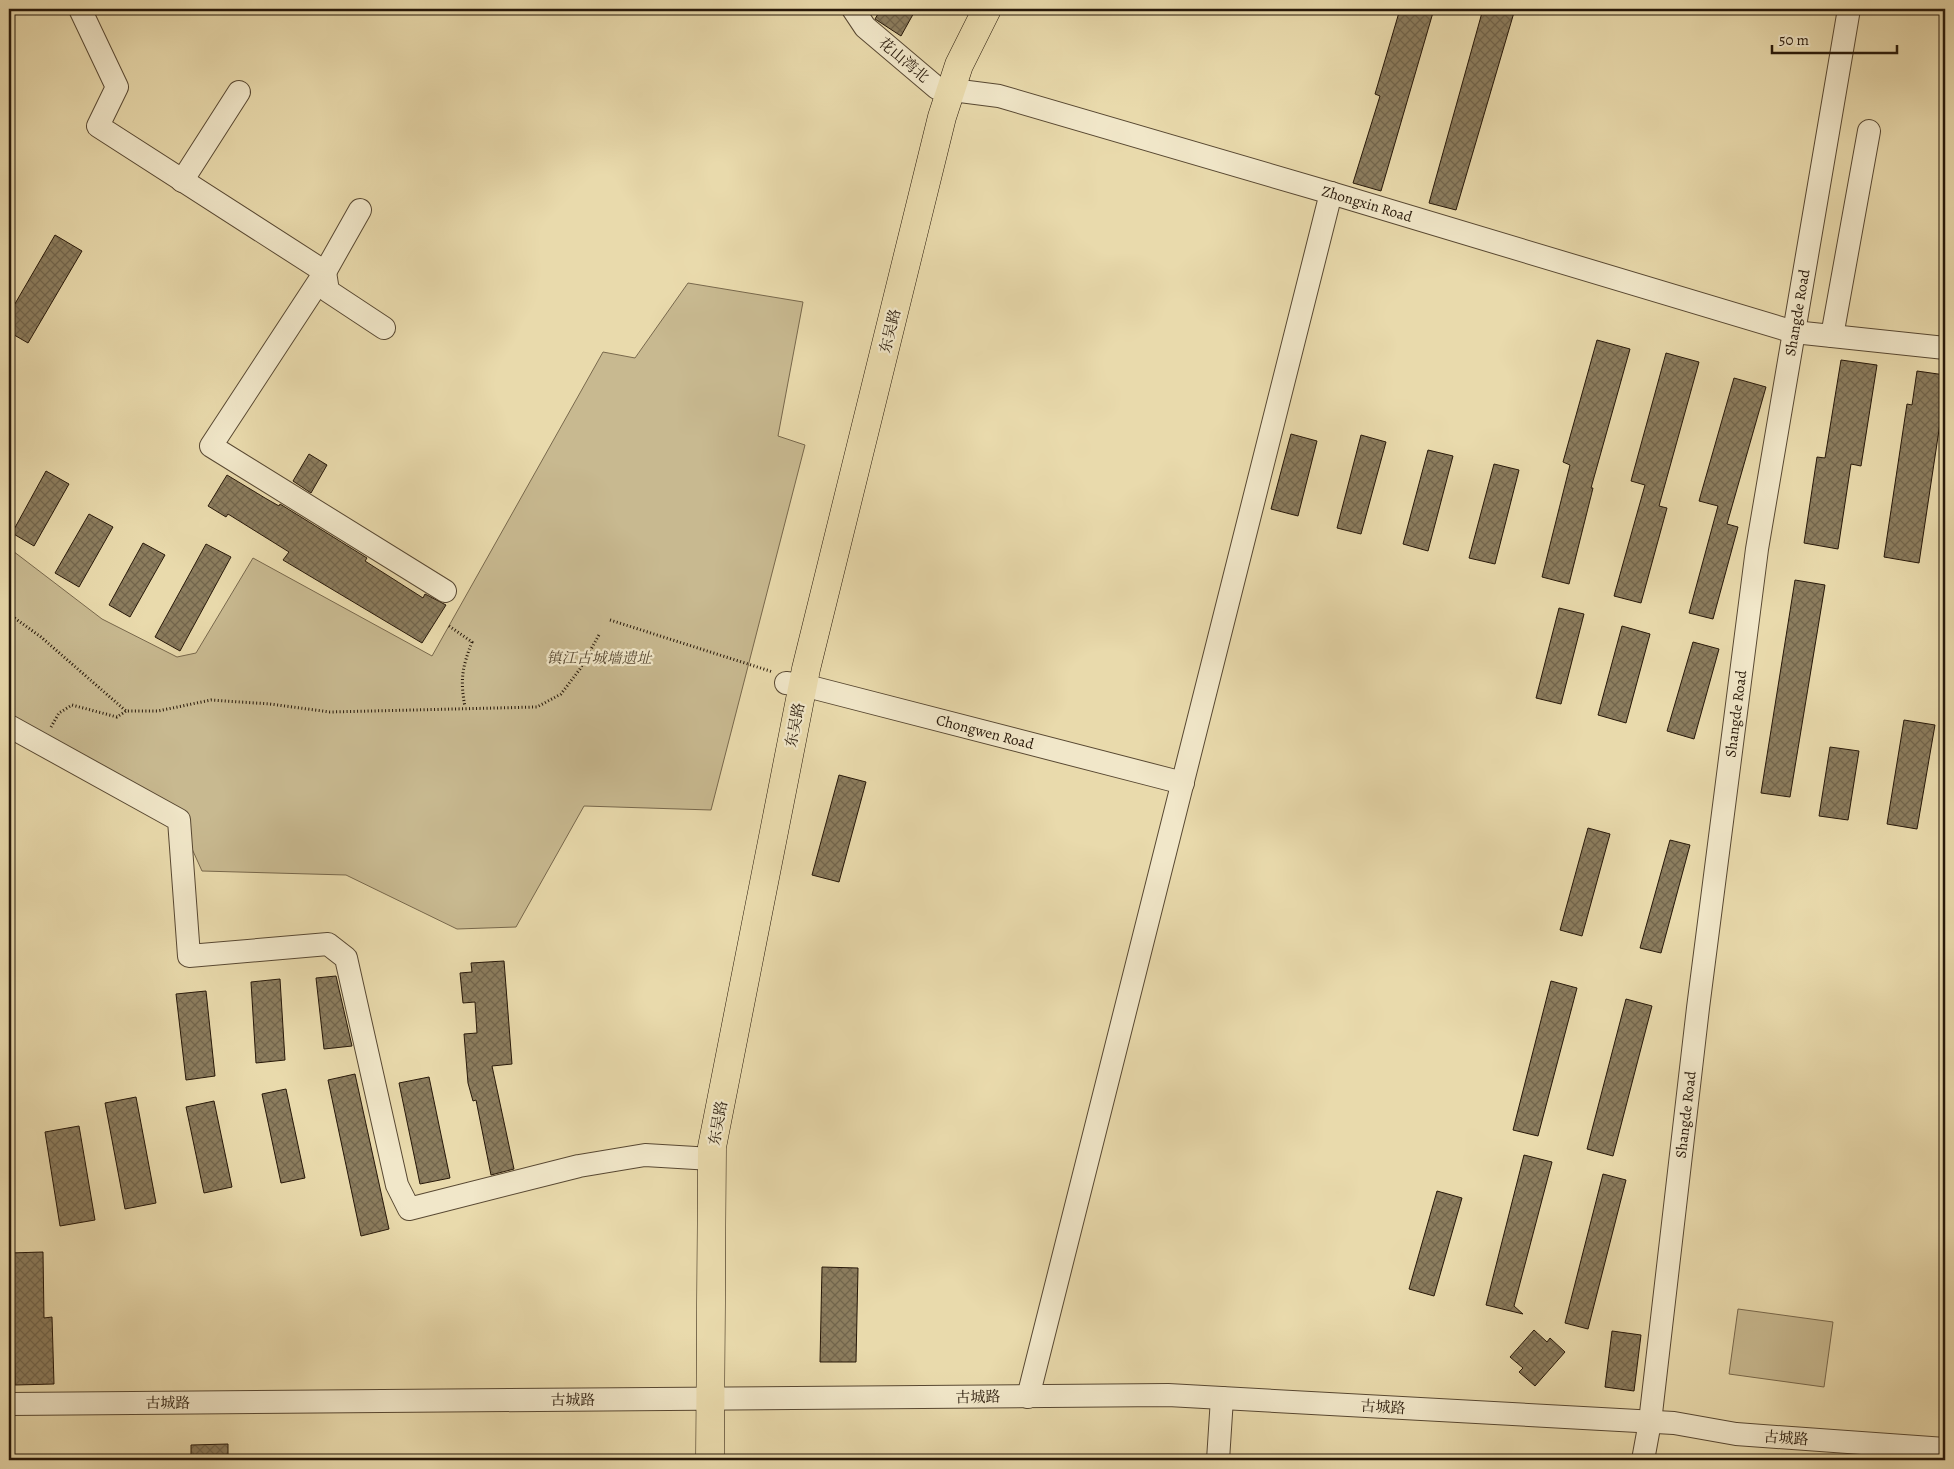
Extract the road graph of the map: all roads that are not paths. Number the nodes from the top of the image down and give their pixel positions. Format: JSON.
{"nodes":[{"id":1,"x":80,"y":9,"type":"edge"},
{"id":2,"x":853,"y":9,"type":"edge"},
{"id":3,"x":972,"y":9,"type":"edge"},
{"id":4,"x":987,"y":9,"type":"edge"},
{"id":5,"x":1849,"y":9,"type":"edge"},
{"id":6,"x":944,"y":89,"type":"junction"},
{"id":7,"x":239,"y":92,"type":"dead end"},
{"id":8,"x":1869,"y":131,"type":"dead end"},
{"id":9,"x":182,"y":181,"type":"junction"},
{"id":10,"x":1331,"y":193,"type":"junction"},
{"id":11,"x":360,"y":210,"type":"dead end"},
{"id":12,"x":325,"y":272,"type":"junction"},
{"id":13,"x":384,"y":328,"type":"dead end"},
{"id":14,"x":1794,"y":332,"type":"junction"},
{"id":15,"x":1832,"y":336,"type":"junction"},
{"id":16,"x":1945,"y":348,"type":"edge"},
{"id":17,"x":445,"y":591,"type":"dead end"},
{"id":18,"x":792,"y":681,"type":"junction"},
{"id":19,"x":9,"y":726,"type":"edge"},
{"id":20,"x":1183,"y":783,"type":"junction"},
{"id":21,"x":705,"y":1158,"type":"junction"},
{"id":22,"x":1028,"y":1397,"type":"junction"},
{"id":23,"x":1222,"y":1398,"type":"junction"},
{"id":24,"x":703,"y":1400,"type":"junction"},
{"id":25,"x":9,"y":1404,"type":"edge"},
{"id":26,"x":1650,"y":1422,"type":"junction"},
{"id":27,"x":1945,"y":1449,"type":"edge"},
{"id":28,"x":696,"y":1460,"type":"edge"},
{"id":29,"x":710,"y":1460,"type":"edge"},
{"id":30,"x":1218,"y":1460,"type":"edge"},
{"id":31,"x":1642,"y":1460,"type":"edge"}],
"edges":[{"from":1,"to":9,"type":"street"},
{"from":2,"to":6,"type":"street","name":"花山湾北"},
{"from":3,"to":6,"type":"main road","name":"东吴路"},
{"from":4,"to":6,"type":"main road","name":"东吴路"},
{"from":5,"to":14,"type":"street","name":"Shangde Road"},
{"from":6,"to":10,"type":"street","name":"Zhongxin Road"},
{"from":6,"to":18,"type":"main road","name":"东吴路"},
{"from":7,"to":9,"type":"street"},
{"from":8,"to":15,"type":"street"},
{"from":9,"to":12,"type":"street"},
{"from":10,"to":14,"type":"street","name":"Zhongxin Road"},
{"from":10,"to":20,"type":"street"},
{"from":11,"to":12,"type":"street"},
{"from":12,"to":13,"type":"street"},
{"from":12,"to":17,"type":"street"},
{"from":14,"to":15,"type":"street","name":"Zhongxin Road"},
{"from":14,"to":26,"type":"street","name":"Shangde Road"},
{"from":15,"to":16,"type":"street","name":"Zhongxin Road"},
{"from":18,"to":20,"type":"street","name":"Chongwen Road"},
{"from":18,"to":21,"type":"main road","name":"东吴路"},
{"from":19,"to":21,"type":"street"},
{"from":20,"to":22,"type":"street"},
{"from":21,"to":24,"type":"main road","name":"东吴路"},
{"from":22,"to":23,"type":"street","name":"古城路"},
{"from":22,"to":24,"type":"street","name":"古城路"},
{"from":23,"to":26,"type":"street","name":"古城路"},
{"from":23,"to":30,"type":"street"},
{"from":24,"to":25,"type":"street","name":"古城路"},
{"from":24,"to":28,"type":"main road","name":"东吴路"},
{"from":24,"to":29,"type":"main road","name":"东吴路"},
{"from":26,"to":27,"type":"street","name":"古城路"},
{"from":26,"to":31,"type":"street","name":"Shangde Road"}]}
